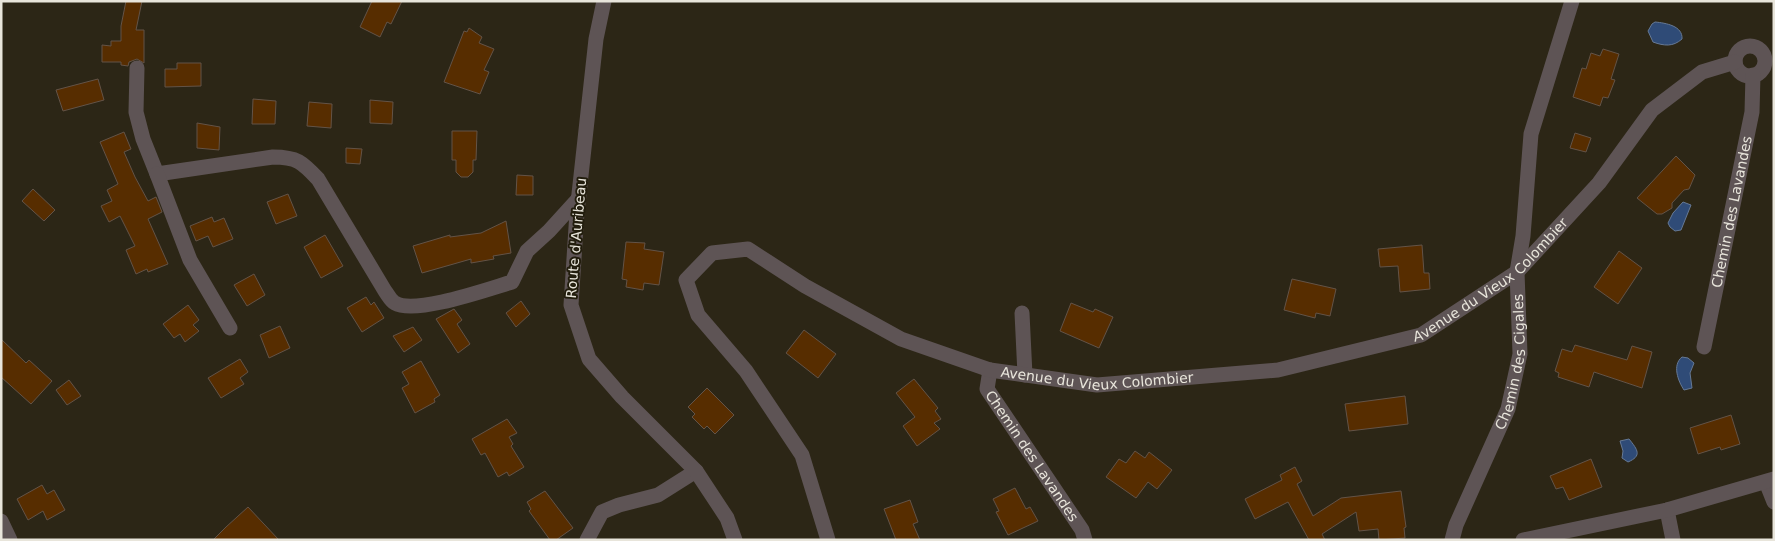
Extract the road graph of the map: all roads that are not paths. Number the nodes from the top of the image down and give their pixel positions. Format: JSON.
{"nodes":[{"id":1,"x":604,"y":1,"type":"edge"},
{"id":2,"x":1572,"y":1,"type":"edge"},
{"id":3,"x":1769,"y":58,"type":"edge"},
{"id":4,"x":1735,"y":62,"type":"junction"},
{"id":5,"x":137,"y":68,"type":"dead end"},
{"id":6,"x":1753,"y":75,"type":"junction"},
{"id":7,"x":157,"y":174,"type":"junction"},
{"id":8,"x":579,"y":198,"type":"junction"},
{"id":9,"x":1517,"y":272,"type":"junction"},
{"id":10,"x":1022,"y":313,"type":"dead end"},
{"id":11,"x":230,"y":328,"type":"dead end"},
{"id":12,"x":1704,"y":347,"type":"dead end"},
{"id":13,"x":990,"y":370,"type":"junction"},
{"id":14,"x":1025,"y":375,"type":"junction"},
{"id":15,"x":696,"y":471,"type":"junction"},
{"id":16,"x":1770,"y":480,"type":"edge"},
{"id":17,"x":1774,"y":502,"type":"edge"},
{"id":18,"x":1667,"y":510,"type":"junction"},
{"id":19,"x":1,"y":521,"type":"edge"},
{"id":20,"x":10,"y":540,"type":"edge"},
{"id":21,"x":587,"y":540,"type":"edge"},
{"id":22,"x":735,"y":540,"type":"edge"},
{"id":23,"x":828,"y":540,"type":"edge"},
{"id":24,"x":1085,"y":540,"type":"edge"},
{"id":25,"x":1452,"y":540,"type":"edge"},
{"id":26,"x":1523,"y":540,"type":"edge"},
{"id":27,"x":1673,"y":540,"type":"edge"}],
"edges":[{"from":1,"to":8,"type":"street","name":"Route d'Auribeau"},
{"from":2,"to":9,"type":"street","name":"Chemin des Cigales"},
{"from":3,"to":4,"type":"street","name":"Avenue du Vieux Colombier"},
{"from":3,"to":6,"type":"street","name":"Avenue du Vieux Colombier"},
{"from":4,"to":6,"type":"street"},
{"from":4,"to":9,"type":"street","name":"Avenue du Vieux Colombier"},
{"from":5,"to":7,"type":"street"},
{"from":6,"to":12,"type":"street","name":"Chemin des Lavandes"},
{"from":7,"to":8,"type":"street"},
{"from":7,"to":11,"type":"street"},
{"from":8,"to":15,"type":"street","name":"Route d'Auribeau"},
{"from":9,"to":14,"type":"street","name":"Avenue du Vieux Colombier"},
{"from":9,"to":25,"type":"street","name":"Chemin des Cigales"},
{"from":10,"to":14,"type":"street"},
{"from":13,"to":14,"type":"street","name":"Avenue du Vieux Colombier"},
{"from":13,"to":23,"type":"street","name":"Avenue du Vieux Colombier"},
{"from":13,"to":24,"type":"street","name":"Chemin des Lavandes"},
{"from":15,"to":21,"type":"street"},
{"from":15,"to":22,"type":"street","name":"Route d'Auribeau"},
{"from":16,"to":17,"type":"street"},
{"from":16,"to":18,"type":"street"},
{"from":18,"to":26,"type":"street"},
{"from":18,"to":27,"type":"street"},
{"from":19,"to":20,"type":"street"}]}
